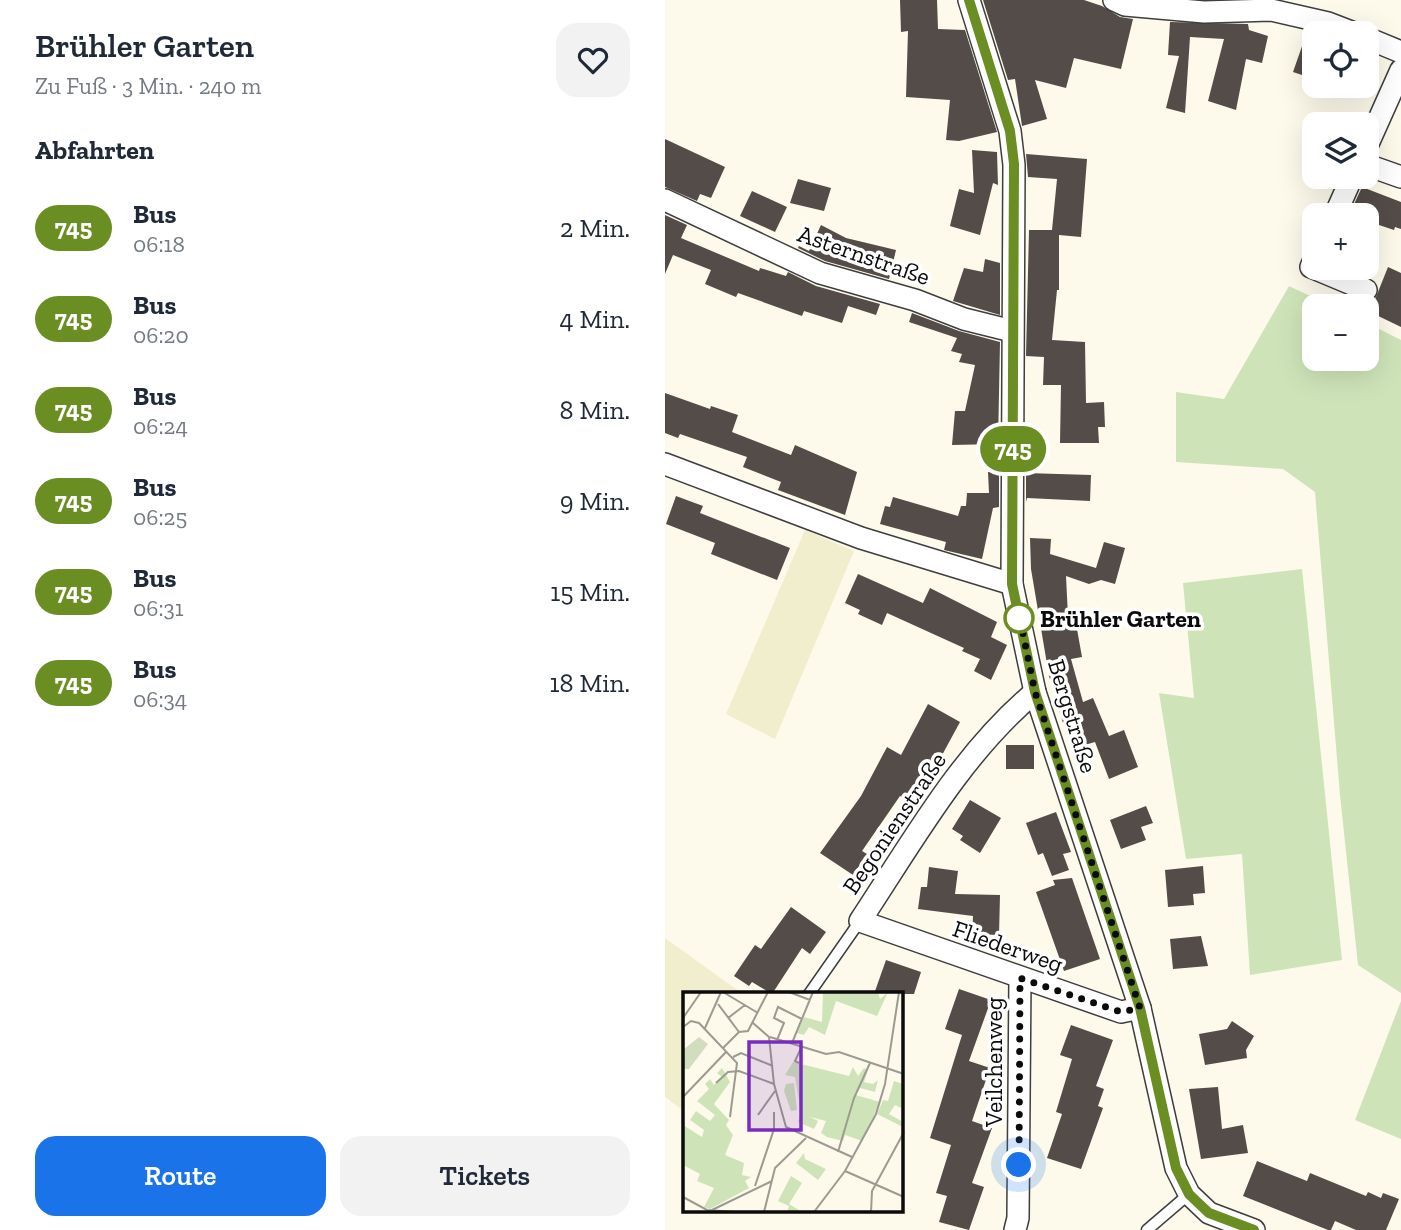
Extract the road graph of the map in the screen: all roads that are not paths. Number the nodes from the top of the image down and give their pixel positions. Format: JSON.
{"nodes":[{"id":1,"x":969,"y":0,"type":"edge"},
{"id":2,"x":1114,"y":0,"type":"edge"},
{"id":3,"x":1273,"y":5,"type":"edge"},
{"id":4,"x":1322,"y":21,"type":"edge"},
{"id":5,"x":1379,"y":43,"type":"edge"},
{"id":6,"x":1401,"y":52,"type":"edge"},
{"id":7,"x":1401,"y":70,"type":"edge"},
{"id":8,"x":1379,"y":119,"type":"edge"},
{"id":9,"x":1379,"y":169,"type":"edge"},
{"id":10,"x":1401,"y":177,"type":"edge"},
{"id":11,"x":665,"y":200,"type":"edge"},
{"id":12,"x":1342,"y":280,"type":"edge"},
{"id":13,"x":1366,"y":290,"type":"dead end"},
{"id":14,"x":1011,"y":331,"type":"junction"},
{"id":15,"x":665,"y":464,"type":"edge"},
{"id":16,"x":1012,"y":584,"type":"junction"},
{"id":17,"x":1035,"y":692,"type":"junction"},
{"id":18,"x":860,"y":921,"type":"junction"},
{"id":19,"x":1020,"y":978,"type":"junction"},
{"id":20,"x":810,"y":992,"type":"edge"},
{"id":21,"x":1140,"y":1008,"type":"junction"},
{"id":22,"x":1189,"y":1194,"type":"junction"},
{"id":23,"x":1015,"y":1230,"type":"edge"},
{"id":24,"x":1147,"y":1230,"type":"edge"},
{"id":25,"x":1254,"y":1230,"type":"edge"}],
"edges":[{"from":1,"to":14,"type":"street","name":"Bergstraße"},
{"from":2,"to":3,"type":"street"},
{"from":3,"to":4,"type":"street"},
{"from":5,"to":6,"type":"street"},
{"from":7,"to":8,"type":"street"},
{"from":9,"to":10,"type":"street"},
{"from":11,"to":14,"type":"street","name":"Asternstraße"},
{"from":12,"to":13,"type":"street"},
{"from":14,"to":16,"type":"street","name":"Bergstraße"},
{"from":15,"to":16,"type":"street"},
{"from":16,"to":17,"type":"street","name":"Bergstraße"},
{"from":17,"to":18,"type":"street","name":"Begonienstraße"},
{"from":17,"to":21,"type":"street","name":"Bergstraße"},
{"from":18,"to":19,"type":"street","name":"Fliederweg"},
{"from":18,"to":20,"type":"lane","name":"Begonienstraße"},
{"from":19,"to":21,"type":"street","name":"Fliederweg"},
{"from":19,"to":23,"type":"street","name":"Veilchenweg"},
{"from":21,"to":22,"type":"street","name":"Bergstraße"},
{"from":22,"to":24,"type":"lane"},
{"from":22,"to":25,"type":"street","name":"Bergstraße"}]}
